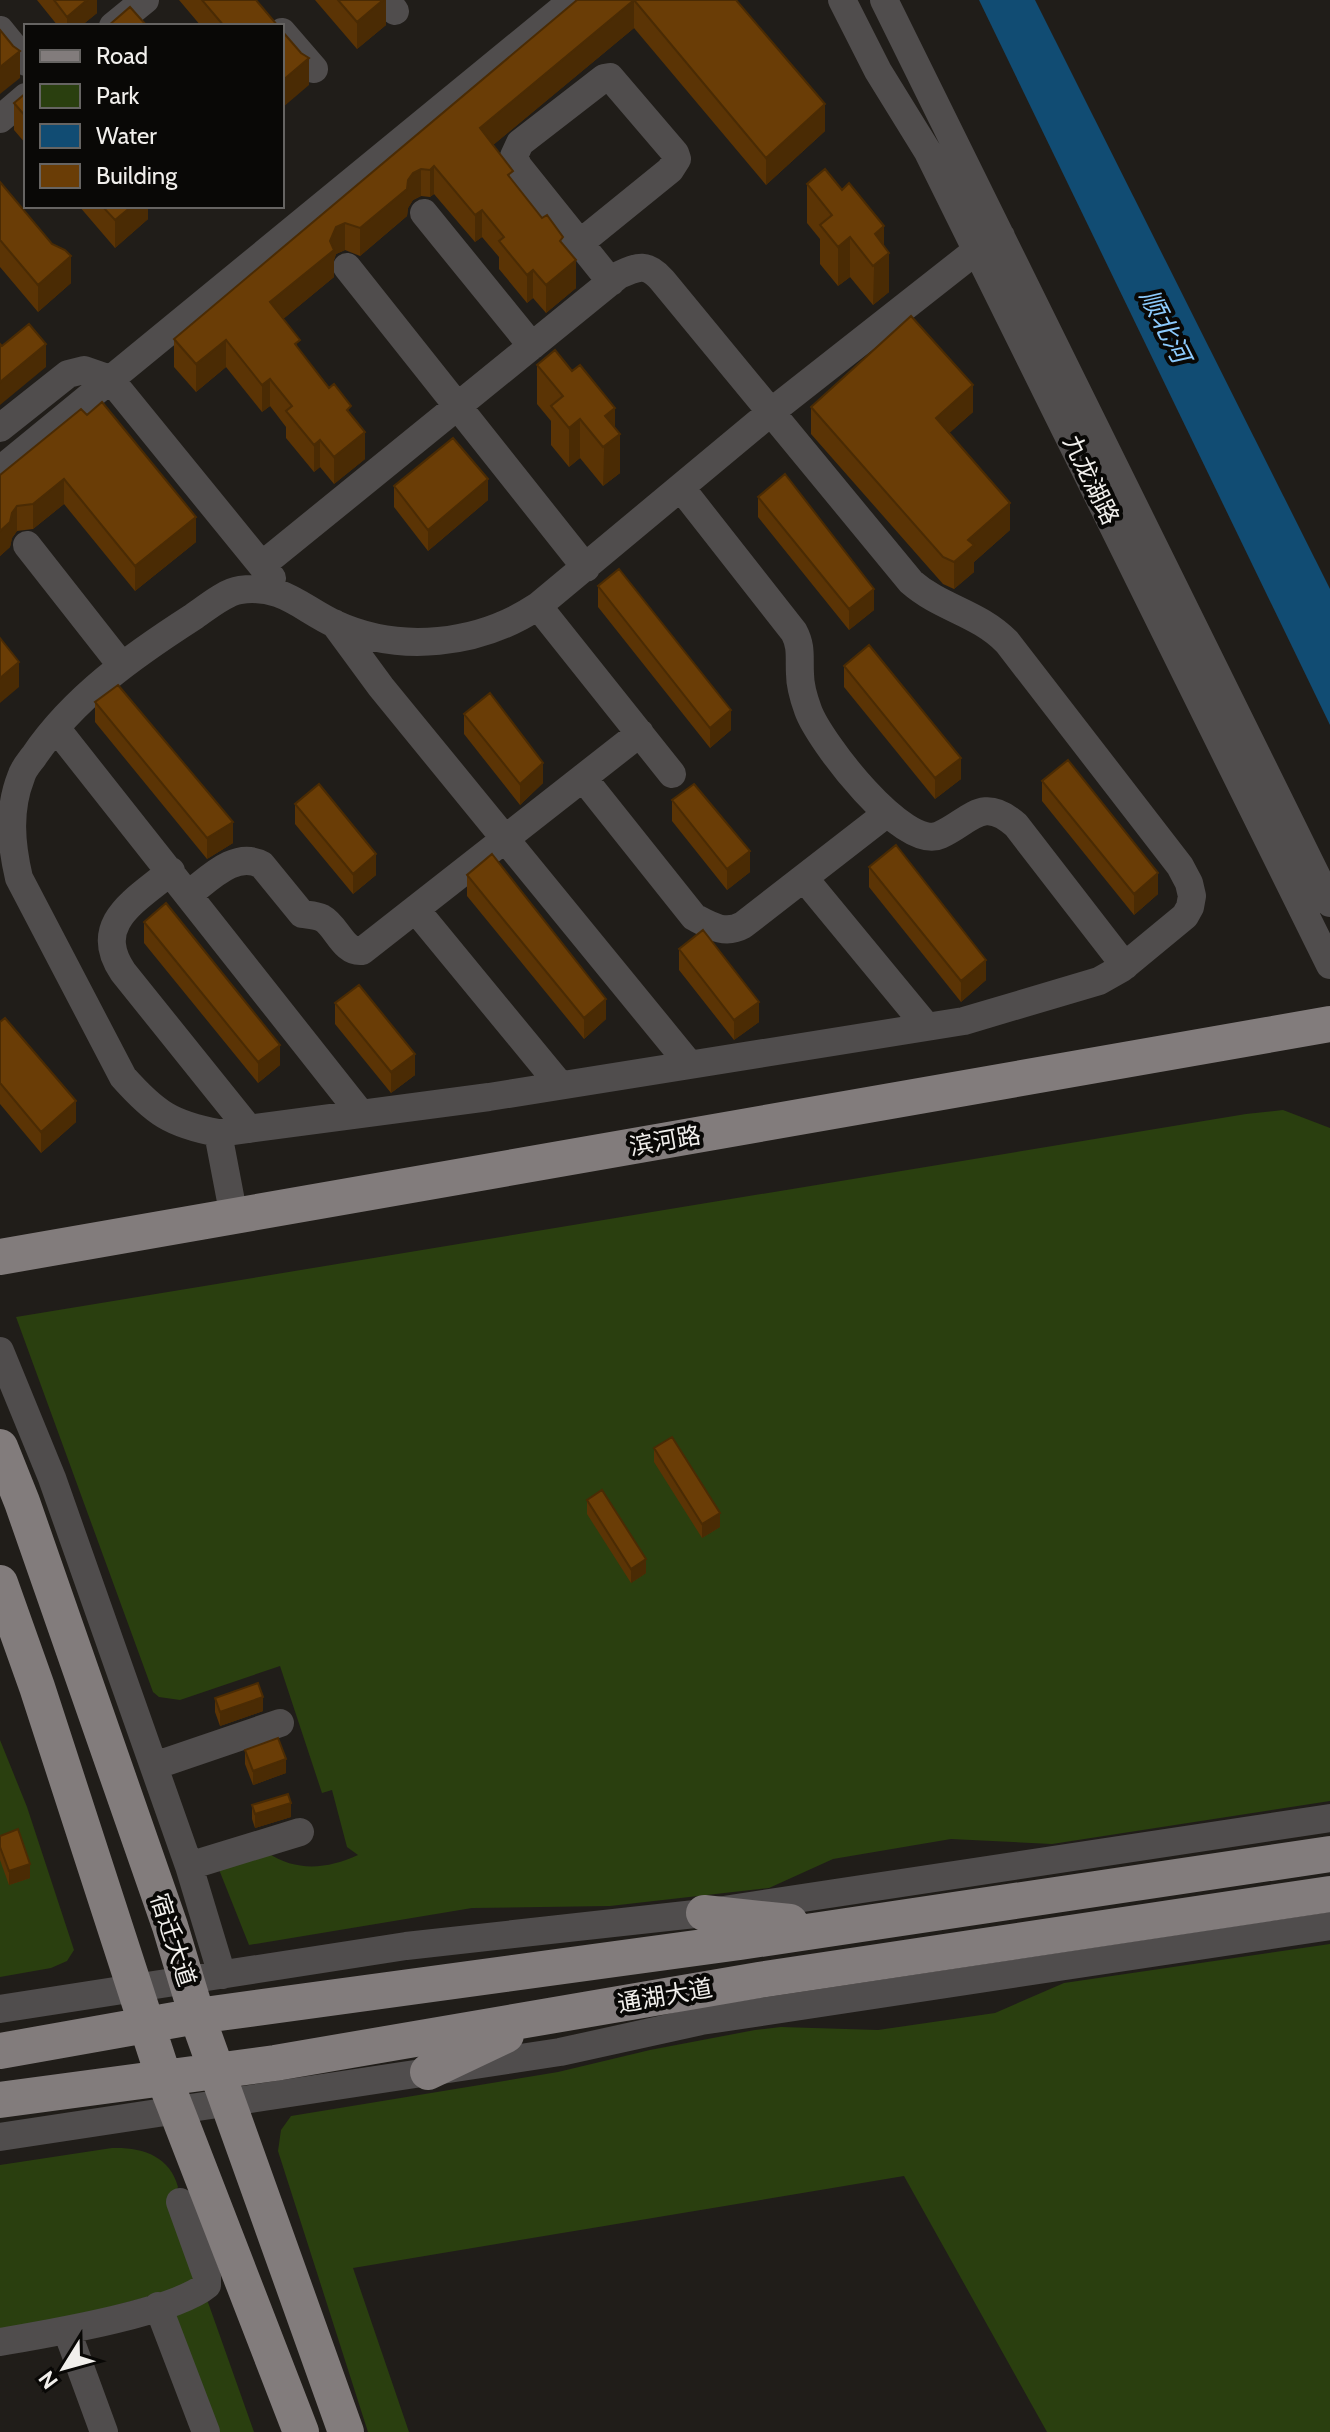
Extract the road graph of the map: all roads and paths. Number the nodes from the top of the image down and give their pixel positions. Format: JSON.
{"nodes":[{"id":1,"x":573,"y":0,"type":"edge"},
{"id":2,"x":842,"y":0,"type":"edge"},
{"id":3,"x":884,"y":0,"type":"edge"},
{"id":4,"x":0,"y":30,"type":"edge"},
{"id":5,"x":284,"y":34,"type":"edge"},
{"id":6,"x":24,"y":60,"type":"edge"},
{"id":7,"x":314,"y":69,"type":"dead end"},
{"id":8,"x":24,"y":99,"type":"edge"},
{"id":9,"x":0,"y":119,"type":"edge"},
{"id":10,"x":424,"y":213,"type":"dead end"},
{"id":11,"x":1001,"y":236,"type":"junction"},
{"id":12,"x":580,"y":243,"type":"junction"},
{"id":13,"x":977,"y":250,"type":"junction"},
{"id":14,"x":347,"y":267,"type":"dead end"},
{"id":15,"x":611,"y":282,"type":"junction"},
{"id":16,"x":532,"y":346,"type":"junction"},
{"id":17,"x":110,"y":379,"type":"junction"},
{"id":18,"x":458,"y":407,"type":"junction"},
{"id":19,"x":771,"y":412,"type":"junction"},
{"id":20,"x":0,"y":428,"type":"edge"},
{"id":21,"x":0,"y":470,"type":"edge"},
{"id":22,"x":681,"y":488,"type":"junction"},
{"id":23,"x":27,"y":545,"type":"dead end"},
{"id":24,"x":262,"y":565,"type":"junction"},
{"id":25,"x":586,"y":568,"type":"junction"},
{"id":26,"x":285,"y":594,"type":"junction"},
{"id":27,"x":538,"y":606,"type":"junction"},
{"id":28,"x":334,"y":623,"type":"junction"},
{"id":29,"x":417,"y":642,"type":"junction"},
{"id":30,"x":122,"y":666,"type":"junction"},
{"id":31,"x":381,"y":687,"type":"junction"},
{"id":32,"x":56,"y":728,"type":"junction"},
{"id":33,"x":640,"y":733,"type":"junction"},
{"id":34,"x":672,"y":774,"type":"dead end"},
{"id":35,"x":584,"y":779,"type":"junction"},
{"id":36,"x":9,"y":789,"type":"edge"},
{"id":37,"x":886,"y":814,"type":"junction"},
{"id":38,"x":506,"y":840,"type":"junction"},
{"id":39,"x":171,"y":871,"type":"junction"},
{"id":40,"x":804,"y":878,"type":"junction"},
{"id":41,"x":9,"y":880,"type":"edge"},
{"id":42,"x":189,"y":894,"type":"junction"},
{"id":43,"x":1330,"y":903,"type":"edge"},
{"id":44,"x":416,"y":910,"type":"junction"},
{"id":45,"x":1330,"y":965,"type":"edge"},
{"id":46,"x":1125,"y":966,"type":"junction"},
{"id":47,"x":1330,"y":1024,"type":"edge"},
{"id":48,"x":927,"y":1027,"type":"junction"},
{"id":49,"x":690,"y":1065,"type":"junction"},
{"id":50,"x":560,"y":1085,"type":"junction"},
{"id":51,"x":361,"y":1114,"type":"junction"},
{"id":52,"x":249,"y":1129,"type":"junction"},
{"id":53,"x":218,"y":1133,"type":"junction"},
{"id":54,"x":234,"y":1217,"type":"junction"},
{"id":55,"x":0,"y":1257,"type":"edge"},
{"id":56,"x":0,"y":1351,"type":"edge"},
{"id":57,"x":0,"y":1447,"type":"edge"},
{"id":58,"x":0,"y":1583,"type":"edge"},
{"id":59,"x":280,"y":1723,"type":"dead end"},
{"id":60,"x":154,"y":1766,"type":"junction"},
{"id":61,"x":1330,"y":1818,"type":"edge"},
{"id":62,"x":300,"y":1832,"type":"dead end"},
{"id":63,"x":1330,"y":1854,"type":"edge"},
{"id":64,"x":189,"y":1866,"type":"junction"},
{"id":65,"x":1330,"y":1894,"type":"edge"},
{"id":66,"x":704,"y":1913,"type":"junction"},
{"id":67,"x":1330,"y":1926,"type":"edge"},
{"id":68,"x":831,"y":1928,"type":"junction"},
{"id":69,"x":222,"y":1975,"type":"junction"},
{"id":70,"x":186,"y":1980,"type":"junction"},
{"id":71,"x":134,"y":1988,"type":"junction"},
{"id":72,"x":388,"y":1991,"type":"junction"},
{"id":73,"x":0,"y":2009,"type":"edge"},
{"id":74,"x":197,"y":2016,"type":"junction"},
{"id":75,"x":537,"y":2018,"type":"junction"},
{"id":76,"x":146,"y":2025,"type":"junction"},
{"id":77,"x":390,"y":2044,"type":"junction"},
{"id":78,"x":0,"y":2051,"type":"edge"},
{"id":79,"x":428,"y":2072,"type":"junction"},
{"id":80,"x":223,"y":2087,"type":"junction"},
{"id":81,"x":170,"y":2094,"type":"junction"},
{"id":82,"x":0,"y":2100,"type":"edge"},
{"id":83,"x":0,"y":2137,"type":"edge"},
{"id":84,"x":180,"y":2202,"type":"dead end"},
{"id":85,"x":158,"y":2306,"type":"junction"},
{"id":86,"x":67,"y":2331,"type":"junction"},
{"id":87,"x":0,"y":2342,"type":"edge"},
{"id":88,"x":104,"y":2432,"type":"edge"},
{"id":89,"x":206,"y":2432,"type":"edge"},
{"id":90,"x":301,"y":2432,"type":"edge"},
{"id":91,"x":346,"y":2432,"type":"edge"}],
"edges":[{"from":1,"to":17,"type":"street"},
{"from":2,"to":13,"type":"street","name":"九龙湖路"},
{"from":3,"to":11,"type":"street","name":"九龙湖路"},
{"from":4,"to":6,"type":"street"},
{"from":5,"to":7,"type":"street"},
{"from":8,"to":9,"type":"street"},
{"from":10,"to":16,"type":"street"},
{"from":11,"to":13,"type":"street"},
{"from":11,"to":43,"type":"street","name":"九龙湖路"},
{"from":12,"to":12,"type":"street"},
{"from":12,"to":15,"type":"street"},
{"from":13,"to":19,"type":"street"},
{"from":13,"to":45,"type":"street","name":"九龙湖路"},
{"from":14,"to":18,"type":"street"},
{"from":15,"to":16,"type":"street"},
{"from":15,"to":19,"type":"street"},
{"from":16,"to":18,"type":"street"},
{"from":17,"to":20,"type":"street"},
{"from":17,"to":21,"type":"street"},
{"from":17,"to":24,"type":"street"},
{"from":18,"to":24,"type":"street"},
{"from":18,"to":25,"type":"street"},
{"from":19,"to":22,"type":"street"},
{"from":19,"to":46,"type":"street"},
{"from":22,"to":25,"type":"street"},
{"from":22,"to":37,"type":"street"},
{"from":23,"to":30,"type":"street"},
{"from":24,"to":26,"type":"street"},
{"from":25,"to":27,"type":"street"},
{"from":26,"to":28,"type":"street"},
{"from":26,"to":30,"type":"street"},
{"from":27,"to":29,"type":"street"},
{"from":27,"to":33,"type":"street"},
{"from":28,"to":29,"type":"street"},
{"from":28,"to":31,"type":"street"},
{"from":29,"to":31,"type":"street"},
{"from":30,"to":32,"type":"street"},
{"from":31,"to":38,"type":"street"},
{"from":32,"to":36,"type":"street"},
{"from":32,"to":39,"type":"street"},
{"from":33,"to":34,"type":"street"},
{"from":33,"to":35,"type":"street"},
{"from":35,"to":38,"type":"street"},
{"from":35,"to":40,"type":"street"},
{"from":36,"to":41,"type":"street"},
{"from":37,"to":40,"type":"street"},
{"from":37,"to":46,"type":"street"},
{"from":38,"to":44,"type":"street"},
{"from":38,"to":49,"type":"street"},
{"from":39,"to":42,"type":"street"},
{"from":39,"to":52,"type":"street"},
{"from":40,"to":48,"type":"street"},
{"from":41,"to":53,"type":"street"},
{"from":42,"to":44,"type":"street"},
{"from":42,"to":51,"type":"street"},
{"from":44,"to":50,"type":"street"},
{"from":46,"to":48,"type":"street"},
{"from":47,"to":54,"type":"main road","name":"滨河路"},
{"from":48,"to":49,"type":"street"},
{"from":49,"to":50,"type":"street"},
{"from":50,"to":51,"type":"street"},
{"from":51,"to":52,"type":"street"},
{"from":52,"to":53,"type":"street"},
{"from":53,"to":54,"type":"street"},
{"from":54,"to":55,"type":"main road","name":"滨河路"},
{"from":56,"to":60,"type":"street"},
{"from":57,"to":70,"type":"main road","name":"宿迁大道"},
{"from":58,"to":71,"type":"main road"},
{"from":59,"to":60,"type":"street"},
{"from":60,"to":64,"type":"street"},
{"from":61,"to":66,"type":"street"},
{"from":62,"to":64,"type":"street"},
{"from":63,"to":68,"type":"main road","name":"通湖大道"},
{"from":64,"to":69,"type":"street"},
{"from":65,"to":75,"type":"main road","name":"通湖大道"},
{"from":66,"to":68,"type":"main road"},
{"from":66,"to":69,"type":"street"},
{"from":67,"to":79,"type":"street"},
{"from":68,"to":72,"type":"main road","name":"通湖大道"},
{"from":69,"to":70,"type":"street"},
{"from":70,"to":71,"type":"street"},
{"from":70,"to":74,"type":"main road","name":"宿迁大道"},
{"from":71,"to":73,"type":"street"},
{"from":71,"to":76,"type":"main road"},
{"from":72,"to":74,"type":"main road","name":"通湖大道"},
{"from":72,"to":77,"type":"main road"},
{"from":74,"to":76,"type":"main road","name":"通湖大道"},
{"from":74,"to":80,"type":"main road","name":"宿迁大道"},
{"from":75,"to":77,"type":"main road","name":"通湖大道"},
{"from":75,"to":79,"type":"main road"},
{"from":76,"to":78,"type":"main road","name":"通湖大道"},
{"from":76,"to":81,"type":"main road"},
{"from":77,"to":80,"type":"main road","name":"通湖大道"},
{"from":79,"to":80,"type":"street"},
{"from":80,"to":81,"type":"main road","name":"通湖大道"},
{"from":80,"to":91,"type":"main road","name":"宿迁大道"},
{"from":81,"to":82,"type":"main road","name":"通湖大道"},
{"from":81,"to":83,"type":"street"},
{"from":81,"to":90,"type":"main road"},
{"from":84,"to":85,"type":"street"},
{"from":85,"to":86,"type":"street"},
{"from":85,"to":89,"type":"street"},
{"from":86,"to":87,"type":"street"},
{"from":86,"to":88,"type":"street"}]}
